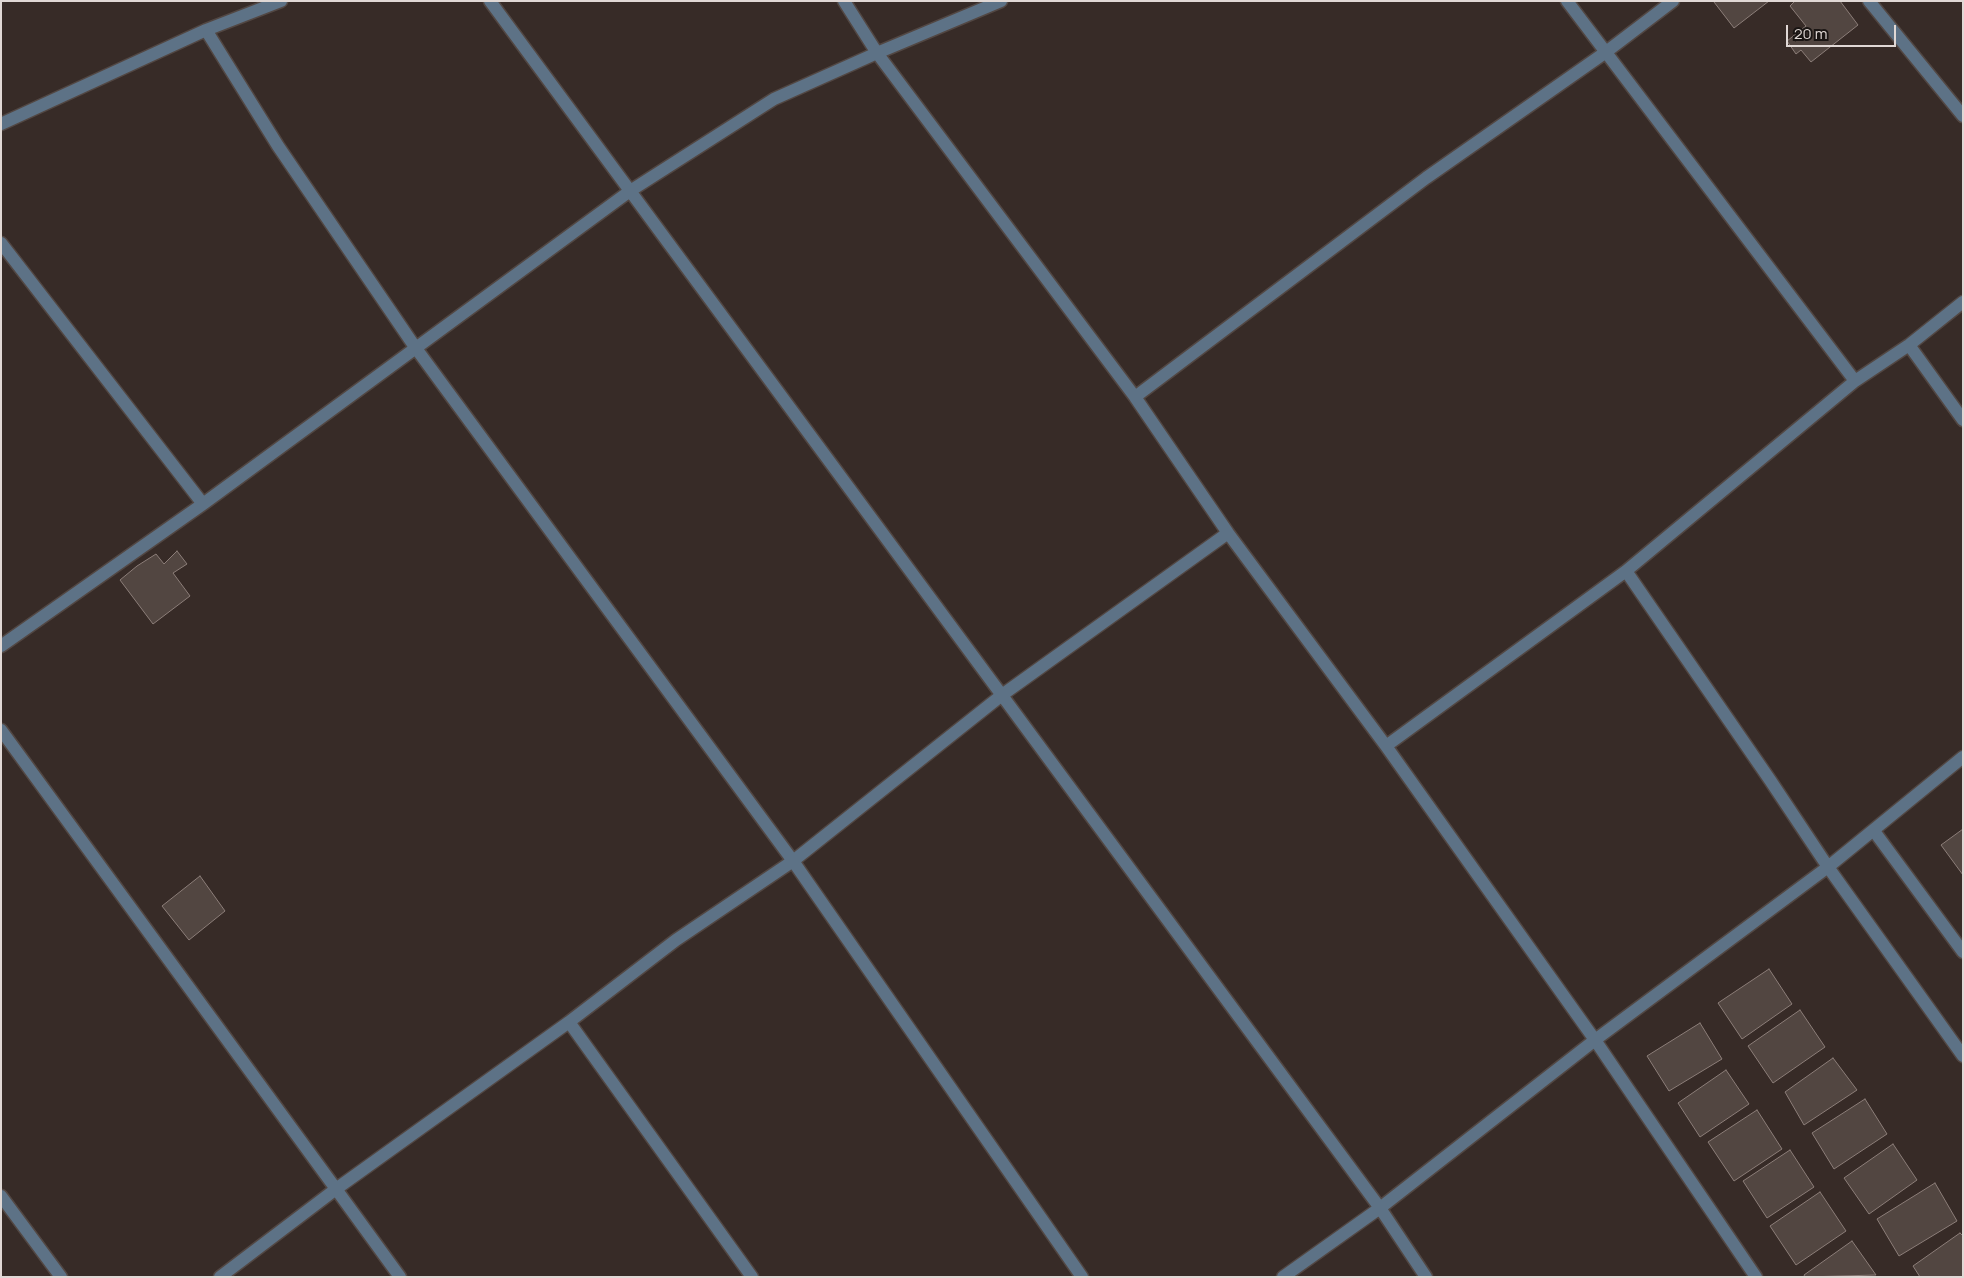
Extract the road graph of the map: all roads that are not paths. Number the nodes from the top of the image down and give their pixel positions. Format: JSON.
{"nodes":[{"id":1,"x":280,"y":1,"type":"edge"},
{"id":2,"x":490,"y":1,"type":"edge"},
{"id":3,"x":844,"y":1,"type":"edge"},
{"id":4,"x":1001,"y":1,"type":"edge"},
{"id":5,"x":1567,"y":1,"type":"edge"},
{"id":6,"x":1673,"y":1,"type":"edge"},
{"id":7,"x":1869,"y":1,"type":"edge"},
{"id":8,"x":206,"y":30,"type":"junction"},
{"id":9,"x":1606,"y":52,"type":"junction"},
{"id":10,"x":877,"y":53,"type":"junction"},
{"id":11,"x":1963,"y":116,"type":"edge"},
{"id":12,"x":1,"y":124,"type":"edge"},
{"id":13,"x":630,"y":191,"type":"junction"},
{"id":14,"x":1,"y":243,"type":"edge"},
{"id":15,"x":1963,"y":302,"type":"edge"},
{"id":16,"x":1909,"y":345,"type":"junction"},
{"id":17,"x":415,"y":347,"type":"junction"},
{"id":18,"x":1855,"y":381,"type":"junction"},
{"id":19,"x":1134,"y":397,"type":"junction"},
{"id":20,"x":1963,"y":420,"type":"edge"},
{"id":21,"x":203,"y":504,"type":"junction"},
{"id":22,"x":1228,"y":533,"type":"junction"},
{"id":23,"x":1626,"y":570,"type":"junction"},
{"id":24,"x":1,"y":646,"type":"edge"},
{"id":25,"x":1002,"y":695,"type":"junction"},
{"id":26,"x":1,"y":730,"type":"edge"},
{"id":27,"x":1386,"y":746,"type":"junction"},
{"id":28,"x":1963,"y":757,"type":"edge"},
{"id":29,"x":1874,"y":831,"type":"junction"},
{"id":30,"x":793,"y":861,"type":"junction"},
{"id":31,"x":1828,"y":867,"type":"junction"},
{"id":32,"x":1963,"y":952,"type":"edge"},
{"id":33,"x":569,"y":1022,"type":"junction"},
{"id":34,"x":1594,"y":1040,"type":"junction"},
{"id":35,"x":1963,"y":1056,"type":"edge"},
{"id":36,"x":336,"y":1189,"type":"junction"},
{"id":37,"x":1,"y":1196,"type":"edge"},
{"id":38,"x":1380,"y":1208,"type":"junction"},
{"id":39,"x":61,"y":1277,"type":"edge"},
{"id":40,"x":220,"y":1277,"type":"edge"},
{"id":41,"x":400,"y":1277,"type":"edge"},
{"id":42,"x":752,"y":1277,"type":"edge"},
{"id":43,"x":1082,"y":1277,"type":"edge"},
{"id":44,"x":1283,"y":1277,"type":"edge"},
{"id":45,"x":1426,"y":1277,"type":"edge"},
{"id":46,"x":1756,"y":1277,"type":"edge"}],
"edges":[{"from":1,"to":8,"type":"street"},
{"from":2,"to":13,"type":"street"},
{"from":3,"to":10,"type":"street"},
{"from":4,"to":10,"type":"street"},
{"from":5,"to":9,"type":"street"},
{"from":6,"to":9,"type":"street"},
{"from":7,"to":11,"type":"street"},
{"from":8,"to":12,"type":"street"},
{"from":8,"to":17,"type":"street"},
{"from":9,"to":18,"type":"street"},
{"from":9,"to":19,"type":"street"},
{"from":10,"to":13,"type":"street"},
{"from":10,"to":19,"type":"street"},
{"from":13,"to":17,"type":"street"},
{"from":13,"to":25,"type":"street"},
{"from":14,"to":21,"type":"street"},
{"from":15,"to":16,"type":"street"},
{"from":16,"to":18,"type":"street"},
{"from":16,"to":20,"type":"street"},
{"from":17,"to":21,"type":"street"},
{"from":17,"to":30,"type":"street"},
{"from":18,"to":23,"type":"street"},
{"from":19,"to":22,"type":"street"},
{"from":21,"to":24,"type":"street"},
{"from":22,"to":25,"type":"street"},
{"from":22,"to":27,"type":"street"},
{"from":23,"to":27,"type":"street"},
{"from":23,"to":31,"type":"street"},
{"from":25,"to":30,"type":"street"},
{"from":25,"to":38,"type":"street"},
{"from":26,"to":36,"type":"street"},
{"from":27,"to":34,"type":"street"},
{"from":28,"to":29,"type":"street"},
{"from":29,"to":31,"type":"street"},
{"from":29,"to":32,"type":"street"},
{"from":30,"to":33,"type":"street"},
{"from":30,"to":43,"type":"street"},
{"from":31,"to":34,"type":"street"},
{"from":31,"to":35,"type":"street"},
{"from":33,"to":36,"type":"street"},
{"from":33,"to":42,"type":"street"},
{"from":34,"to":38,"type":"street"},
{"from":34,"to":46,"type":"street"},
{"from":36,"to":40,"type":"street"},
{"from":36,"to":41,"type":"street"},
{"from":37,"to":39,"type":"street"},
{"from":38,"to":44,"type":"street"},
{"from":38,"to":45,"type":"street"}]}
